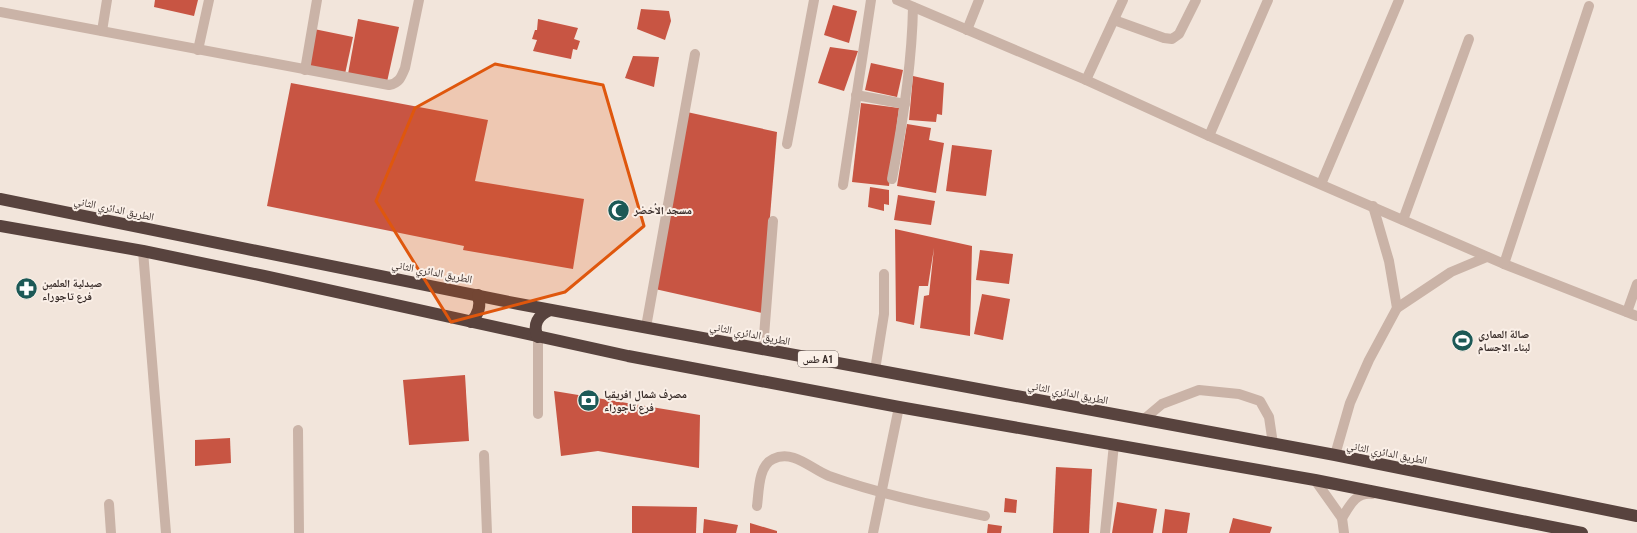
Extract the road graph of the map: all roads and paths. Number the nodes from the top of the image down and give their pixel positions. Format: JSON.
{"nodes":[{"id":1,"x":107,"y":0,"type":"edge"},
{"id":2,"x":209,"y":0,"type":"edge"},
{"id":3,"x":317,"y":0,"type":"edge"},
{"id":4,"x":418,"y":0,"type":"edge"},
{"id":5,"x":814,"y":0,"type":"edge"},
{"id":6,"x":871,"y":0,"type":"edge"},
{"id":7,"x":897,"y":0,"type":"edge"},
{"id":8,"x":979,"y":0,"type":"edge"},
{"id":9,"x":1123,"y":0,"type":"edge"},
{"id":10,"x":1196,"y":0,"type":"edge"},
{"id":11,"x":1268,"y":0,"type":"edge"},
{"id":12,"x":1399,"y":0,"type":"edge"},
{"id":13,"x":1589,"y":6,"type":"dead end"},
{"id":14,"x":913,"y":7,"type":"junction"},
{"id":15,"x":0,"y":12,"type":"edge"},
{"id":16,"x":1114,"y":20,"type":"junction"},
{"id":17,"x":967,"y":30,"type":"junction"},
{"id":18,"x":102,"y":31,"type":"junction"},
{"id":19,"x":1469,"y":39,"type":"dead end"},
{"id":20,"x":198,"y":50,"type":"junction"},
{"id":21,"x":695,"y":54,"type":"dead end"},
{"id":22,"x":305,"y":70,"type":"junction"},
{"id":23,"x":1086,"y":80,"type":"junction"},
{"id":24,"x":856,"y":95,"type":"junction"},
{"id":25,"x":905,"y":104,"type":"junction"},
{"id":26,"x":1209,"y":136,"type":"junction"},
{"id":27,"x":787,"y":144,"type":"dead end"},
{"id":28,"x":892,"y":179,"type":"dead end"},
{"id":29,"x":1321,"y":184,"type":"junction"},
{"id":30,"x":844,"y":185,"type":"dead end"},
{"id":31,"x":0,"y":199,"type":"edge"},
{"id":32,"x":1373,"y":206,"type":"junction"},
{"id":33,"x":1403,"y":220,"type":"junction"},
{"id":34,"x":773,"y":221,"type":"dead end"},
{"id":35,"x":0,"y":226,"type":"edge"},
{"id":36,"x":143,"y":251,"type":"junction"},
{"id":37,"x":1488,"y":257,"type":"junction"},
{"id":38,"x":1504,"y":264,"type":"junction"},
{"id":39,"x":884,"y":274,"type":"dead end"},
{"id":40,"x":1637,"y":284,"type":"edge"},
{"id":41,"x":478,"y":295,"type":"junction"},
{"id":42,"x":1397,"y":308,"type":"junction"},
{"id":43,"x":550,"y":310,"type":"junction"},
{"id":44,"x":1627,"y":312,"type":"junction"},
{"id":45,"x":1637,"y":316,"type":"edge"},
{"id":46,"x":471,"y":322,"type":"junction"},
{"id":47,"x":646,"y":327,"type":"junction"},
{"id":48,"x":538,"y":337,"type":"junction"},
{"id":49,"x":763,"y":349,"type":"junction"},
{"id":50,"x":875,"y":370,"type":"junction"},
{"id":51,"x":899,"y":406,"type":"junction"},
{"id":52,"x":538,"y":414,"type":"dead end"},
{"id":53,"x":1143,"y":420,"type":"junction"},
{"id":54,"x":298,"y":430,"type":"dead end"},
{"id":55,"x":1114,"y":444,"type":"junction"},
{"id":56,"x":1273,"y":444,"type":"junction"},
{"id":57,"x":484,"y":456,"type":"dead end"},
{"id":58,"x":1335,"y":456,"type":"junction"},
{"id":59,"x":1315,"y":480,"type":"junction"},
{"id":60,"x":880,"y":491,"type":"junction"},
{"id":61,"x":1394,"y":496,"type":"junction"},
{"id":62,"x":109,"y":504,"type":"dead end"},
{"id":63,"x":757,"y":506,"type":"dead end"},
{"id":64,"x":985,"y":516,"type":"dead end"},
{"id":65,"x":1637,"y":516,"type":"edge"},
{"id":66,"x":1342,"y":518,"type":"junction"},
{"id":67,"x":1512,"y":519,"type":"junction"},
{"id":68,"x":111,"y":533,"type":"edge"},
{"id":69,"x":166,"y":533,"type":"edge"},
{"id":70,"x":299,"y":533,"type":"edge"},
{"id":71,"x":487,"y":533,"type":"edge"},
{"id":72,"x":873,"y":533,"type":"edge"},
{"id":73,"x":1105,"y":533,"type":"edge"},
{"id":74,"x":1344,"y":533,"type":"edge"},
{"id":75,"x":1537,"y":533,"type":"edge"},
{"id":76,"x":1582,"y":533,"type":"edge"}],
"edges":[{"from":1,"to":18,"type":"street"},
{"from":2,"to":20,"type":"street"},
{"from":3,"to":22,"type":"street"},
{"from":4,"to":22,"type":"street"},
{"from":5,"to":27,"type":"street"},
{"from":6,"to":24,"type":"street"},
{"from":7,"to":14,"type":"street"},
{"from":8,"to":17,"type":"street"},
{"from":9,"to":16,"type":"street"},
{"from":10,"to":16,"type":"street"},
{"from":11,"to":26,"type":"street"},
{"from":12,"to":29,"type":"street"},
{"from":13,"to":38,"type":"street"},
{"from":14,"to":17,"type":"street"},
{"from":14,"to":25,"type":"street"},
{"from":15,"to":18,"type":"street"},
{"from":16,"to":23,"type":"street"},
{"from":17,"to":23,"type":"street"},
{"from":18,"to":20,"type":"street"},
{"from":19,"to":33,"type":"street"},
{"from":20,"to":22,"type":"street"},
{"from":21,"to":47,"type":"street"},
{"from":23,"to":26,"type":"street"},
{"from":24,"to":25,"type":"street"},
{"from":24,"to":30,"type":"street"},
{"from":25,"to":28,"type":"street"},
{"from":26,"to":29,"type":"street"},
{"from":29,"to":32,"type":"street"},
{"from":31,"to":41,"type":"highway","name":"الطريق الدائري الثاني","number":"طس A1"},
{"from":32,"to":33,"type":"street"},
{"from":32,"to":42,"type":"street"},
{"from":33,"to":37,"type":"street"},
{"from":34,"to":49,"type":"street"},
{"from":35,"to":36,"type":"highway"},
{"from":36,"to":46,"type":"highway"},
{"from":36,"to":69,"type":"street"},
{"from":37,"to":38,"type":"street"},
{"from":37,"to":42,"type":"street"},
{"from":38,"to":44,"type":"street"},
{"from":39,"to":50,"type":"street"},
{"from":40,"to":44,"type":"street"},
{"from":41,"to":43,"type":"highway","name":"الطريق الدائري الثاني","number":"طس A1"},
{"from":41,"to":46,"type":"highway"},
{"from":42,"to":58,"type":"street"},
{"from":43,"to":47,"type":"highway","name":"الطريق الدائري الثاني","number":"طس A1"},
{"from":43,"to":48,"type":"highway"},
{"from":44,"to":45,"type":"street"},
{"from":46,"to":48,"type":"highway"},
{"from":47,"to":49,"type":"highway","name":"الطريق الدائري الثاني","number":"طس A1"},
{"from":48,"to":51,"type":"highway"},
{"from":48,"to":52,"type":"street"},
{"from":49,"to":50,"type":"highway","name":"الطريق الدائري الثاني","number":"طس A1"},
{"from":50,"to":53,"type":"highway","name":"الطريق الدائري الثاني","number":"طس A1"},
{"from":51,"to":55,"type":"highway"},
{"from":51,"to":60,"type":"street"},
{"from":53,"to":56,"type":"highway","name":"الطريق الدائري الثاني","number":"طس A1"},
{"from":53,"to":56,"type":"street"},
{"from":54,"to":70,"type":"street"},
{"from":55,"to":59,"type":"highway"},
{"from":55,"to":73,"type":"street"},
{"from":56,"to":58,"type":"highway","name":"الطريق الدائري الثاني","number":"طس A1"},
{"from":57,"to":71,"type":"street"},
{"from":58,"to":65,"type":"highway","name":"الطريق الدائري الثاني","number":"طس A1"},
{"from":59,"to":61,"type":"highway"},
{"from":59,"to":66,"type":"street"},
{"from":60,"to":63,"type":"street"},
{"from":60,"to":64,"type":"street"},
{"from":60,"to":72,"type":"street"},
{"from":61,"to":66,"type":"street"},
{"from":61,"to":67,"type":"highway"},
{"from":62,"to":68,"type":"street"},
{"from":66,"to":74,"type":"street"},
{"from":67,"to":75,"type":"highway"},
{"from":67,"to":76,"type":"highway"}]}
